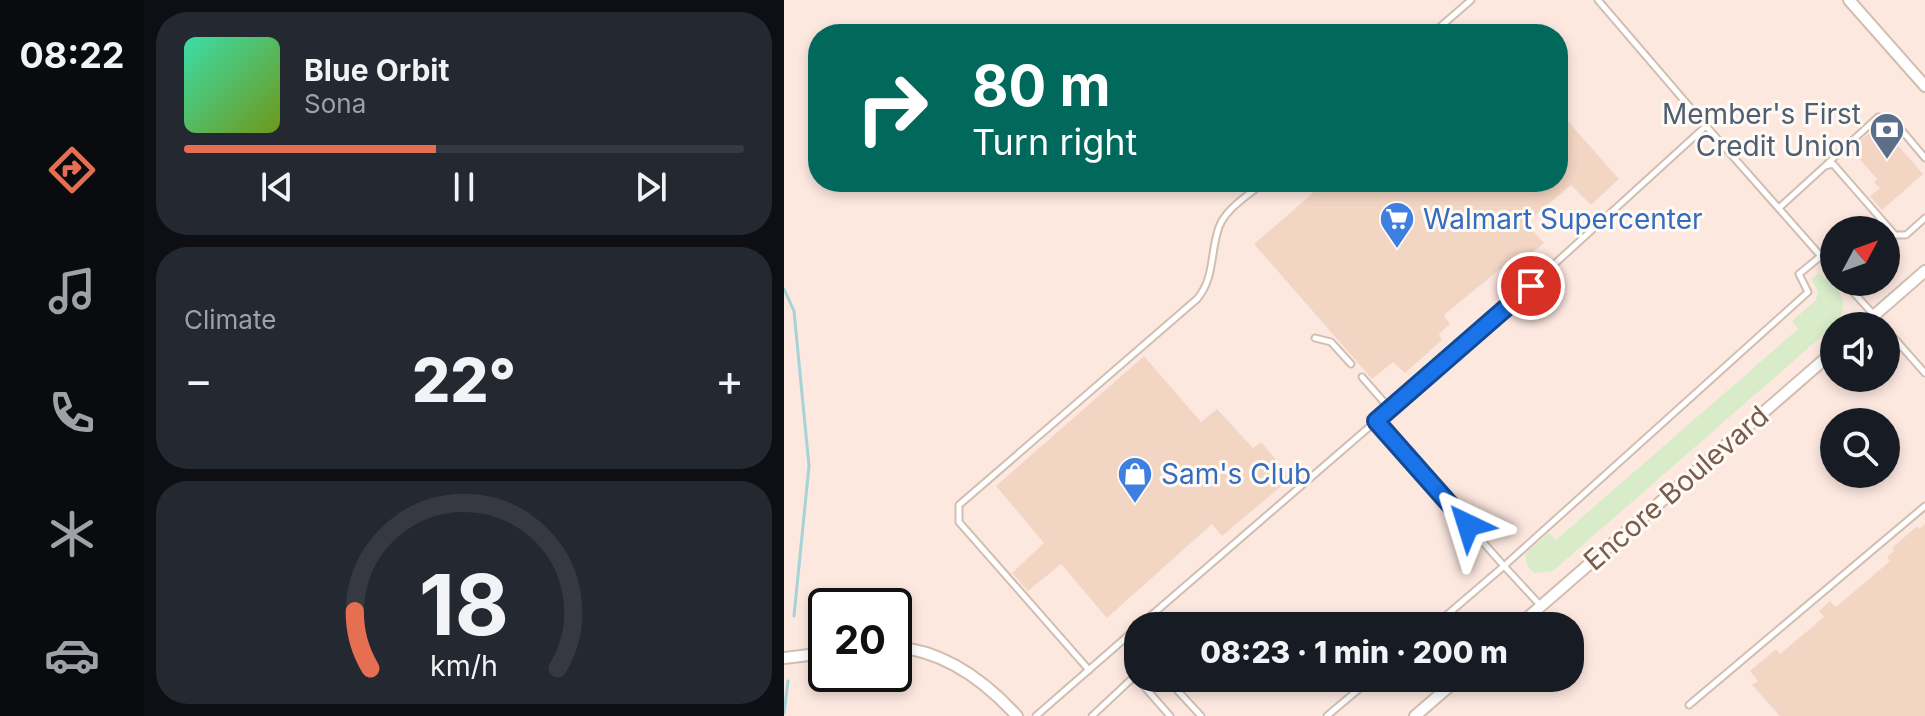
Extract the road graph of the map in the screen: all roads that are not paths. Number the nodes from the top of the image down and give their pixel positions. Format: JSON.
{"nodes":[{"id":1,"x":1471,"y":0,"type":"edge"},
{"id":2,"x":1598,"y":0,"type":"edge"},
{"id":3,"x":1849,"y":0,"type":"edge"},
{"id":4,"x":1443,"y":24,"type":"edge"},
{"id":5,"x":1925,"y":86,"type":"edge"},
{"id":6,"x":1706,"y":126,"type":"junction"},
{"id":7,"x":1925,"y":158,"type":"edge"},
{"id":8,"x":1825,"y":166,"type":"junction"},
{"id":9,"x":1253,"y":192,"type":"edge"},
{"id":10,"x":1779,"y":208,"type":"junction"},
{"id":11,"x":1925,"y":218,"type":"edge"},
{"id":12,"x":1820,"y":255,"type":"edge"},
{"id":13,"x":1820,"y":257,"type":"edge"},
{"id":14,"x":1925,"y":271,"type":"edge"},
{"id":15,"x":1857,"y":296,"type":"edge"},
{"id":16,"x":1871,"y":312,"type":"edge"},
{"id":17,"x":1877,"y":312,"type":"edge"},
{"id":18,"x":1315,"y":338,"type":"dead end"},
{"id":19,"x":1900,"y":344,"type":"edge"},
{"id":20,"x":1820,"y":363,"type":"edge"},
{"id":21,"x":1351,"y":364,"type":"dead end"},
{"id":22,"x":1925,"y":373,"type":"edge"},
{"id":23,"x":1362,"y":377,"type":"dead end"},
{"id":24,"x":1390,"y":409,"type":"junction"},
{"id":25,"x":1376,"y":421,"type":"junction"},
{"id":26,"x":1925,"y":506,"type":"edge"},
{"id":27,"x":1504,"y":566,"type":"junction"},
{"id":28,"x":1541,"y":606,"type":"junction"},
{"id":29,"x":1154,"y":612,"type":"edge"},
{"id":30,"x":1450,"y":612,"type":"edge"},
{"id":31,"x":1534,"y":612,"type":"edge"},
{"id":32,"x":1124,"y":639,"type":"edge"},
{"id":33,"x":912,"y":651,"type":"edge"},
{"id":34,"x":808,"y":655,"type":"edge"},
{"id":35,"x":784,"y":658,"type":"edge"},
{"id":36,"x":1089,"y":670,"type":"junction"},
{"id":37,"x":1124,"y":686,"type":"edge"},
{"id":38,"x":1150,"y":692,"type":"edge"},
{"id":39,"x":1179,"y":692,"type":"edge"},
{"id":40,"x":1355,"y":692,"type":"edge"},
{"id":41,"x":1443,"y":692,"type":"edge"},
{"id":42,"x":1689,"y":705,"type":"dead end"},
{"id":43,"x":1017,"y":716,"type":"edge"},
{"id":44,"x":1036,"y":716,"type":"edge"},
{"id":45,"x":1092,"y":716,"type":"edge"},
{"id":46,"x":1170,"y":716,"type":"edge"},
{"id":47,"x":1201,"y":716,"type":"edge"},
{"id":48,"x":1327,"y":716,"type":"edge"},
{"id":49,"x":1415,"y":716,"type":"edge"}],
"edges":[{"from":1,"to":4,"type":"lane"},
{"from":2,"to":6,"type":"lane"},
{"from":3,"to":5,"type":"street"},
{"from":6,"to":10,"type":"lane"},
{"from":6,"to":24,"type":"lane"},
{"from":7,"to":8,"type":"lane"},
{"from":8,"to":10,"type":"lane"},
{"from":8,"to":11,"type":"lane"},
{"from":9,"to":36,"type":"lane"},
{"from":10,"to":12,"type":"lane"},
{"from":13,"to":27,"type":"lane"},
{"from":14,"to":17,"type":"street"},
{"from":15,"to":16,"type":"lane"},
{"from":18,"to":21,"type":"lane"},
{"from":19,"to":22,"type":"lane"},
{"from":20,"to":28,"type":"street","name":"Encore Boulevard"},
{"from":23,"to":24,"type":"lane"},
{"from":24,"to":25,"type":"lane"},
{"from":25,"to":27,"type":"lane"},
{"from":25,"to":29,"type":"lane"},
{"from":26,"to":42,"type":"lane"},
{"from":27,"to":28,"type":"lane"},
{"from":27,"to":30,"type":"lane"},
{"from":28,"to":31,"type":"street","name":"Encore Boulevard"},
{"from":32,"to":36,"type":"lane"},
{"from":33,"to":43,"type":"street"},
{"from":34,"to":35,"type":"street"},
{"from":36,"to":44,"type":"lane"},
{"from":37,"to":45,"type":"lane"},
{"from":38,"to":46,"type":"lane"},
{"from":39,"to":47,"type":"lane"},
{"from":40,"to":48,"type":"lane"},
{"from":41,"to":49,"type":"street"}]}
